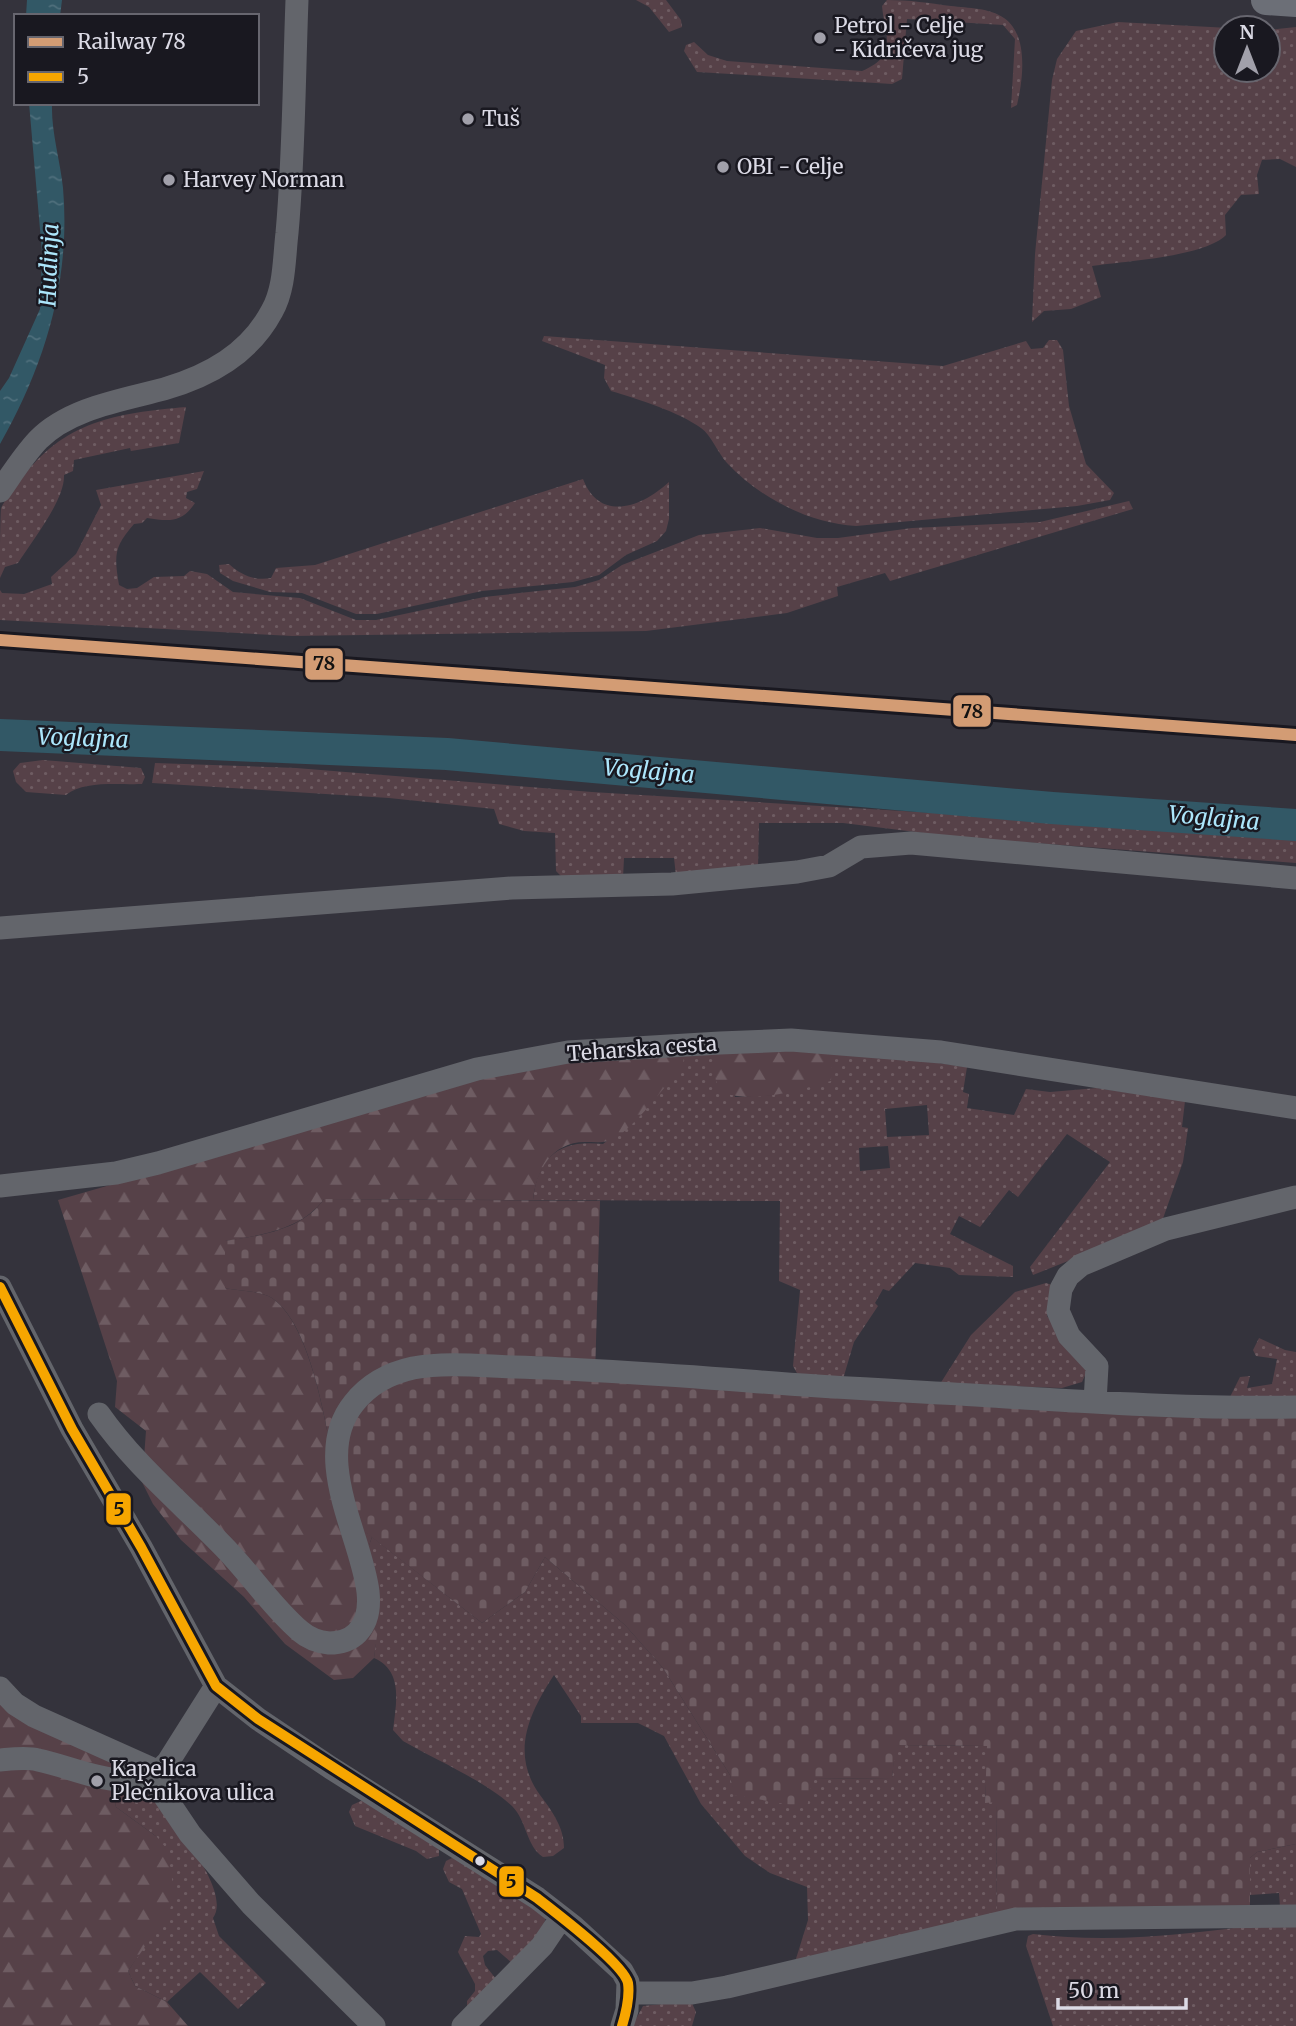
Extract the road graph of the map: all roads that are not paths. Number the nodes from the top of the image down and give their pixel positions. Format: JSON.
{"nodes":[{"id":1,"x":297,"y":0,"type":"edge"},
{"id":2,"x":1266,"y":0,"type":"edge"},
{"id":3,"x":1296,"y":2,"type":"edge"},
{"id":4,"x":0,"y":491,"type":"edge"},
{"id":5,"x":1296,"y":878,"type":"edge"},
{"id":6,"x":0,"y":928,"type":"edge"},
{"id":7,"x":1296,"y":1108,"type":"edge"},
{"id":8,"x":0,"y":1186,"type":"edge"},
{"id":9,"x":1296,"y":1197,"type":"edge"},
{"id":10,"x":0,"y":1287,"type":"edge"},
{"id":11,"x":1095,"y":1402,"type":"junction"},
{"id":12,"x":1296,"y":1407,"type":"edge"},
{"id":13,"x":99,"y":1414,"type":"dead end"},
{"id":14,"x":216,"y":1686,"type":"junction"},
{"id":15,"x":0,"y":1688,"type":"edge"},
{"id":16,"x":0,"y":1760,"type":"edge"},
{"id":17,"x":159,"y":1772,"type":"junction"},
{"id":18,"x":1296,"y":1916,"type":"edge"},
{"id":19,"x":561,"y":1918,"type":"junction"},
{"id":20,"x":629,"y":1993,"type":"junction"},
{"id":21,"x":374,"y":2026,"type":"edge"},
{"id":22,"x":463,"y":2026,"type":"edge"},
{"id":23,"x":622,"y":2026,"type":"edge"}],
"edges":[{"from":1,"to":4,"type":"street"},
{"from":2,"to":3,"type":"main road"},
{"from":5,"to":6,"type":"street"},
{"from":7,"to":8,"type":"street","name":"Teharska cesta"},
{"from":9,"to":11,"type":"street"},
{"from":10,"to":14,"type":"street"},
{"from":11,"to":12,"type":"street"},
{"from":11,"to":13,"type":"street"},
{"from":14,"to":17,"type":"street"},
{"from":14,"to":19,"type":"street"},
{"from":15,"to":17,"type":"street"},
{"from":16,"to":17,"type":"street"},
{"from":17,"to":21,"type":"street"},
{"from":18,"to":20,"type":"street"},
{"from":19,"to":20,"type":"street"},
{"from":19,"to":22,"type":"street"},
{"from":20,"to":23,"type":"street"}]}
